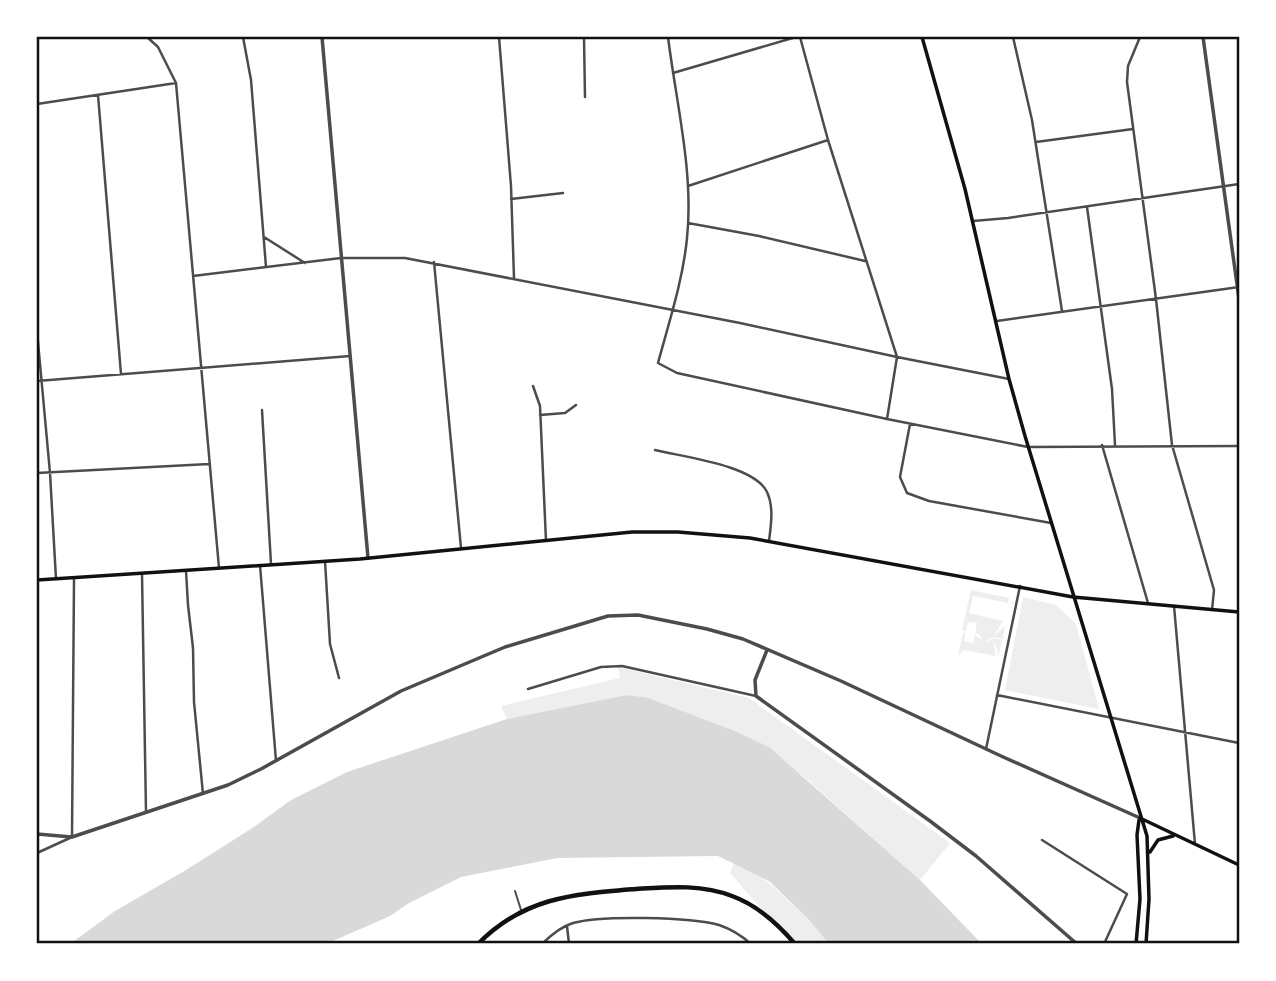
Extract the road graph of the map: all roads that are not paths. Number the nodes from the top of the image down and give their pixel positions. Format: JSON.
{"nodes":[{"id":1,"x":146,"y":37,"type":"edge"},
{"id":2,"x":243,"y":37,"type":"edge"},
{"id":3,"x":322,"y":37,"type":"edge"},
{"id":4,"x":499,"y":37,"type":"edge"},
{"id":5,"x":584,"y":37,"type":"edge"},
{"id":6,"x":668,"y":37,"type":"edge"},
{"id":7,"x":798,"y":37,"type":"edge"},
{"id":8,"x":922,"y":37,"type":"edge"},
{"id":9,"x":1013,"y":37,"type":"edge"},
{"id":10,"x":1140,"y":37,"type":"edge"},
{"id":11,"x":1203,"y":37,"type":"edge"},
{"id":12,"x":673,"y":73,"type":"junction"},
{"id":13,"x":176,"y":83,"type":"junction"},
{"id":14,"x":98,"y":95,"type":"junction"},
{"id":15,"x":585,"y":97,"type":"dead end"},
{"id":16,"x":37,"y":104,"type":"edge"},
{"id":17,"x":1133,"y":129,"type":"junction"},
{"id":18,"x":828,"y":140,"type":"junction"},
{"id":19,"x":1035,"y":142,"type":"junction"},
{"id":20,"x":1239,"y":184,"type":"edge"},
{"id":21,"x":688,"y":186,"type":"junction"},
{"id":22,"x":1224,"y":186,"type":"junction"},
{"id":23,"x":563,"y":193,"type":"dead end"},
{"id":24,"x":1142,"y":198,"type":"junction"},
{"id":25,"x":511,"y":199,"type":"junction"},
{"id":26,"x":1087,"y":207,"type":"junction"},
{"id":27,"x":1045,"y":212,"type":"junction"},
{"id":28,"x":973,"y":221,"type":"junction"},
{"id":29,"x":688,"y":223,"type":"junction"},
{"id":30,"x":264,"y":237,"type":"junction"},
{"id":31,"x":341,"y":258,"type":"junction"},
{"id":32,"x":865,"y":261,"type":"junction"},
{"id":33,"x":305,"y":262,"type":"junction"},
{"id":34,"x":434,"y":262,"type":"junction"},
{"id":35,"x":267,"y":267,"type":"junction"},
{"id":36,"x":193,"y":276,"type":"junction"},
{"id":37,"x":514,"y":278,"type":"junction"},
{"id":38,"x":1238,"y":287,"type":"edge"},
{"id":39,"x":1156,"y":299,"type":"junction"},
{"id":40,"x":1239,"y":299,"type":"edge"},
{"id":41,"x":1101,"y":307,"type":"junction"},
{"id":42,"x":672,"y":309,"type":"junction"},
{"id":43,"x":1062,"y":311,"type":"junction"},
{"id":44,"x":996,"y":322,"type":"junction"},
{"id":45,"x":37,"y":331,"type":"edge"},
{"id":46,"x":350,"y":356,"type":"junction"},
{"id":47,"x":897,"y":357,"type":"junction"},
{"id":48,"x":201,"y":368,"type":"junction"},
{"id":49,"x":121,"y":374,"type":"junction"},
{"id":50,"x":1009,"y":379,"type":"junction"},
{"id":51,"x":39,"y":381,"type":"edge"},
{"id":52,"x":533,"y":386,"type":"dead end"},
{"id":53,"x":576,"y":405,"type":"dead end"},
{"id":54,"x":262,"y":410,"type":"dead end"},
{"id":55,"x":540,"y":415,"type":"junction"},
{"id":56,"x":887,"y":419,"type":"junction"},
{"id":57,"x":910,"y":423,"type":"junction"},
{"id":58,"x":1102,"y":445,"type":"junction"},
{"id":59,"x":1115,"y":445,"type":"junction"},
{"id":60,"x":1172,"y":445,"type":"junction"},
{"id":61,"x":1239,"y":446,"type":"edge"},
{"id":62,"x":1028,"y":447,"type":"junction"},
{"id":63,"x":655,"y":450,"type":"dead end"},
{"id":64,"x":209,"y":464,"type":"junction"},
{"id":65,"x":37,"y":473,"type":"edge"},
{"id":66,"x":50,"y":473,"type":"junction"},
{"id":67,"x":1051,"y":523,"type":"junction"},
{"id":68,"x":547,"y":541,"type":"junction"},
{"id":69,"x":769,"y":541,"type":"junction"},
{"id":70,"x":461,"y":550,"type":"junction"},
{"id":71,"x":368,"y":558,"type":"junction"},
{"id":72,"x":325,"y":561,"type":"junction"},
{"id":73,"x":260,"y":565,"type":"junction"},
{"id":74,"x":271,"y":565,"type":"junction"},
{"id":75,"x":219,"y":568,"type":"junction"},
{"id":76,"x":186,"y":570,"type":"junction"},
{"id":77,"x":142,"y":573,"type":"junction"},
{"id":78,"x":74,"y":578,"type":"junction"},
{"id":79,"x":56,"y":579,"type":"junction"},
{"id":80,"x":37,"y":580,"type":"edge"},
{"id":81,"x":1020,"y":586,"type":"junction"},
{"id":82,"x":1073,"y":597,"type":"junction"},
{"id":83,"x":1148,"y":604,"type":"junction"},
{"id":84,"x":1174,"y":606,"type":"junction"},
{"id":85,"x":1212,"y":610,"type":"junction"},
{"id":86,"x":1239,"y":612,"type":"edge"},
{"id":87,"x":767,"y":650,"type":"junction"},
{"id":88,"x":339,"y":677,"type":"dead end"},
{"id":89,"x":528,"y":689,"type":"dead end"},
{"id":90,"x":997,"y":695,"type":"junction"},
{"id":91,"x":757,"y":696,"type":"junction"},
{"id":92,"x":1110,"y":718,"type":"junction"},
{"id":93,"x":1185,"y":733,"type":"junction"},
{"id":94,"x":1239,"y":743,"type":"edge"},
{"id":95,"x":986,"y":749,"type":"junction"},
{"id":96,"x":276,"y":761,"type":"junction"},
{"id":97,"x":203,"y":794,"type":"junction"},
{"id":98,"x":146,"y":813,"type":"junction"},
{"id":99,"x":1140,"y":818,"type":"junction"},
{"id":100,"x":37,"y":834,"type":"edge"},
{"id":101,"x":72,"y":838,"type":"junction"},
{"id":102,"x":1182,"y":839,"type":"junction"},
{"id":103,"x":1042,"y":840,"type":"dead end"},
{"id":104,"x":1195,"y":845,"type":"junction"},
{"id":105,"x":37,"y":853,"type":"edge"},
{"id":106,"x":1149,"y":858,"type":"junction"},
{"id":107,"x":1239,"y":865,"type":"edge"},
{"id":108,"x":37,"y":877,"type":"edge"},
{"id":109,"x":37,"y":889,"type":"edge"},
{"id":110,"x":515,"y":891,"type":"dead end"},
{"id":111,"x":522,"y":911,"type":"junction"},
{"id":112,"x":567,"y":926,"type":"junction"},
{"id":113,"x":478,"y":944,"type":"edge"},
{"id":114,"x":542,"y":944,"type":"edge"},
{"id":115,"x":569,"y":944,"type":"edge"},
{"id":116,"x":751,"y":944,"type":"edge"},
{"id":117,"x":795,"y":944,"type":"edge"},
{"id":118,"x":1077,"y":944,"type":"edge"},
{"id":119,"x":1104,"y":944,"type":"edge"},
{"id":120,"x":1136,"y":944,"type":"edge"},
{"id":121,"x":1146,"y":944,"type":"edge"}],
"edges":[{"from":1,"to":13,"type":"street"},
{"from":2,"to":30,"type":"street"},
{"from":3,"to":31,"type":"street"},
{"from":4,"to":25,"type":"street"},
{"from":5,"to":15,"type":"street"},
{"from":6,"to":12,"type":"street"},
{"from":7,"to":12,"type":"street"},
{"from":7,"to":18,"type":"street"},
{"from":8,"to":28,"type":"main road"},
{"from":9,"to":19,"type":"street"},
{"from":10,"to":17,"type":"street"},
{"from":11,"to":22,"type":"street"},
{"from":12,"to":21,"type":"street"},
{"from":13,"to":14,"type":"street"},
{"from":13,"to":36,"type":"street"},
{"from":14,"to":16,"type":"street"},
{"from":14,"to":49,"type":"street"},
{"from":17,"to":19,"type":"street"},
{"from":17,"to":24,"type":"street"},
{"from":18,"to":21,"type":"street"},
{"from":18,"to":32,"type":"street"},
{"from":19,"to":27,"type":"street"},
{"from":20,"to":22,"type":"street"},
{"from":21,"to":29,"type":"street"},
{"from":22,"to":24,"type":"street"},
{"from":22,"to":38,"type":"street"},
{"from":23,"to":25,"type":"street"},
{"from":24,"to":26,"type":"street"},
{"from":24,"to":39,"type":"street"},
{"from":25,"to":37,"type":"street"},
{"from":26,"to":27,"type":"street"},
{"from":26,"to":41,"type":"street"},
{"from":27,"to":28,"type":"street"},
{"from":27,"to":43,"type":"street"},
{"from":28,"to":44,"type":"main road"},
{"from":29,"to":32,"type":"street"},
{"from":29,"to":42,"type":"street"},
{"from":30,"to":33,"type":"street"},
{"from":30,"to":35,"type":"street"},
{"from":31,"to":33,"type":"street"},
{"from":31,"to":34,"type":"street"},
{"from":31,"to":46,"type":"street"},
{"from":32,"to":47,"type":"street"},
{"from":33,"to":35,"type":"street"},
{"from":34,"to":37,"type":"street"},
{"from":34,"to":70,"type":"street"},
{"from":35,"to":36,"type":"street"},
{"from":36,"to":48,"type":"street"},
{"from":37,"to":42,"type":"street"},
{"from":38,"to":39,"type":"street"},
{"from":38,"to":40,"type":"street"},
{"from":39,"to":41,"type":"street"},
{"from":39,"to":60,"type":"street"},
{"from":41,"to":43,"type":"street"},
{"from":41,"to":59,"type":"street"},
{"from":42,"to":47,"type":"street"},
{"from":42,"to":56,"type":"street"},
{"from":43,"to":44,"type":"street"},
{"from":44,"to":50,"type":"main road"},
{"from":45,"to":51,"type":"street"},
{"from":46,"to":48,"type":"street"},
{"from":46,"to":71,"type":"street"},
{"from":47,"to":50,"type":"street"},
{"from":47,"to":56,"type":"street"},
{"from":48,"to":49,"type":"street"},
{"from":48,"to":64,"type":"street"},
{"from":49,"to":51,"type":"street"},
{"from":50,"to":62,"type":"main road"},
{"from":51,"to":66,"type":"street"},
{"from":52,"to":55,"type":"street"},
{"from":53,"to":55,"type":"street"},
{"from":54,"to":74,"type":"street"},
{"from":55,"to":68,"type":"street"},
{"from":56,"to":57,"type":"street"},
{"from":57,"to":62,"type":"street"},
{"from":57,"to":67,"type":"street"},
{"from":58,"to":59,"type":"street"},
{"from":58,"to":62,"type":"street"},
{"from":58,"to":83,"type":"street"},
{"from":59,"to":60,"type":"street"},
{"from":60,"to":61,"type":"street"},
{"from":60,"to":85,"type":"street"},
{"from":62,"to":67,"type":"main road"},
{"from":63,"to":69,"type":"street"},
{"from":64,"to":66,"type":"street"},
{"from":64,"to":75,"type":"street"},
{"from":65,"to":66,"type":"street"},
{"from":66,"to":79,"type":"street"},
{"from":67,"to":82,"type":"main road"},
{"from":68,"to":69,"type":"main road"},
{"from":68,"to":70,"type":"main road"},
{"from":69,"to":81,"type":"main road"},
{"from":70,"to":71,"type":"main road"},
{"from":71,"to":72,"type":"main road"},
{"from":72,"to":74,"type":"main road"},
{"from":72,"to":88,"type":"street"},
{"from":73,"to":74,"type":"main road"},
{"from":73,"to":75,"type":"main road"},
{"from":73,"to":96,"type":"street"},
{"from":75,"to":76,"type":"main road"},
{"from":76,"to":77,"type":"main road"},
{"from":76,"to":97,"type":"street"},
{"from":77,"to":78,"type":"main road"},
{"from":77,"to":98,"type":"street"},
{"from":78,"to":79,"type":"main road"},
{"from":78,"to":101,"type":"street"},
{"from":79,"to":80,"type":"main road"},
{"from":81,"to":82,"type":"main road"},
{"from":81,"to":90,"type":"street"},
{"from":82,"to":83,"type":"main road"},
{"from":82,"to":92,"type":"main road"},
{"from":83,"to":84,"type":"main road"},
{"from":84,"to":85,"type":"main road"},
{"from":84,"to":93,"type":"street"},
{"from":85,"to":86,"type":"main road"},
{"from":87,"to":91,"type":"street"},
{"from":87,"to":95,"type":"street"},
{"from":87,"to":96,"type":"street"},
{"from":89,"to":91,"type":"street"},
{"from":90,"to":92,"type":"street"},
{"from":90,"to":95,"type":"street"},
{"from":91,"to":118,"type":"street"},
{"from":92,"to":93,"type":"street"},
{"from":92,"to":99,"type":"main road"},
{"from":93,"to":94,"type":"street"},
{"from":93,"to":104,"type":"street"},
{"from":95,"to":99,"type":"street"},
{"from":96,"to":97,"type":"street"},
{"from":97,"to":98,"type":"street"},
{"from":98,"to":101,"type":"street"},
{"from":99,"to":102,"type":"main road"},
{"from":99,"to":106,"type":"main road"},
{"from":99,"to":120,"type":"main road"},
{"from":100,"to":101,"type":"street"},
{"from":101,"to":105,"type":"street"},
{"from":102,"to":104,"type":"main road"},
{"from":102,"to":106,"type":"main road"},
{"from":103,"to":119,"type":"street"},
{"from":104,"to":107,"type":"main road"},
{"from":106,"to":121,"type":"main road"},
{"from":108,"to":109,"type":"street"},
{"from":110,"to":111,"type":"lane"},
{"from":111,"to":113,"type":"main road"},
{"from":111,"to":117,"type":"main road"},
{"from":112,"to":114,"type":"street"},
{"from":112,"to":115,"type":"street"},
{"from":112,"to":116,"type":"street"}]}
